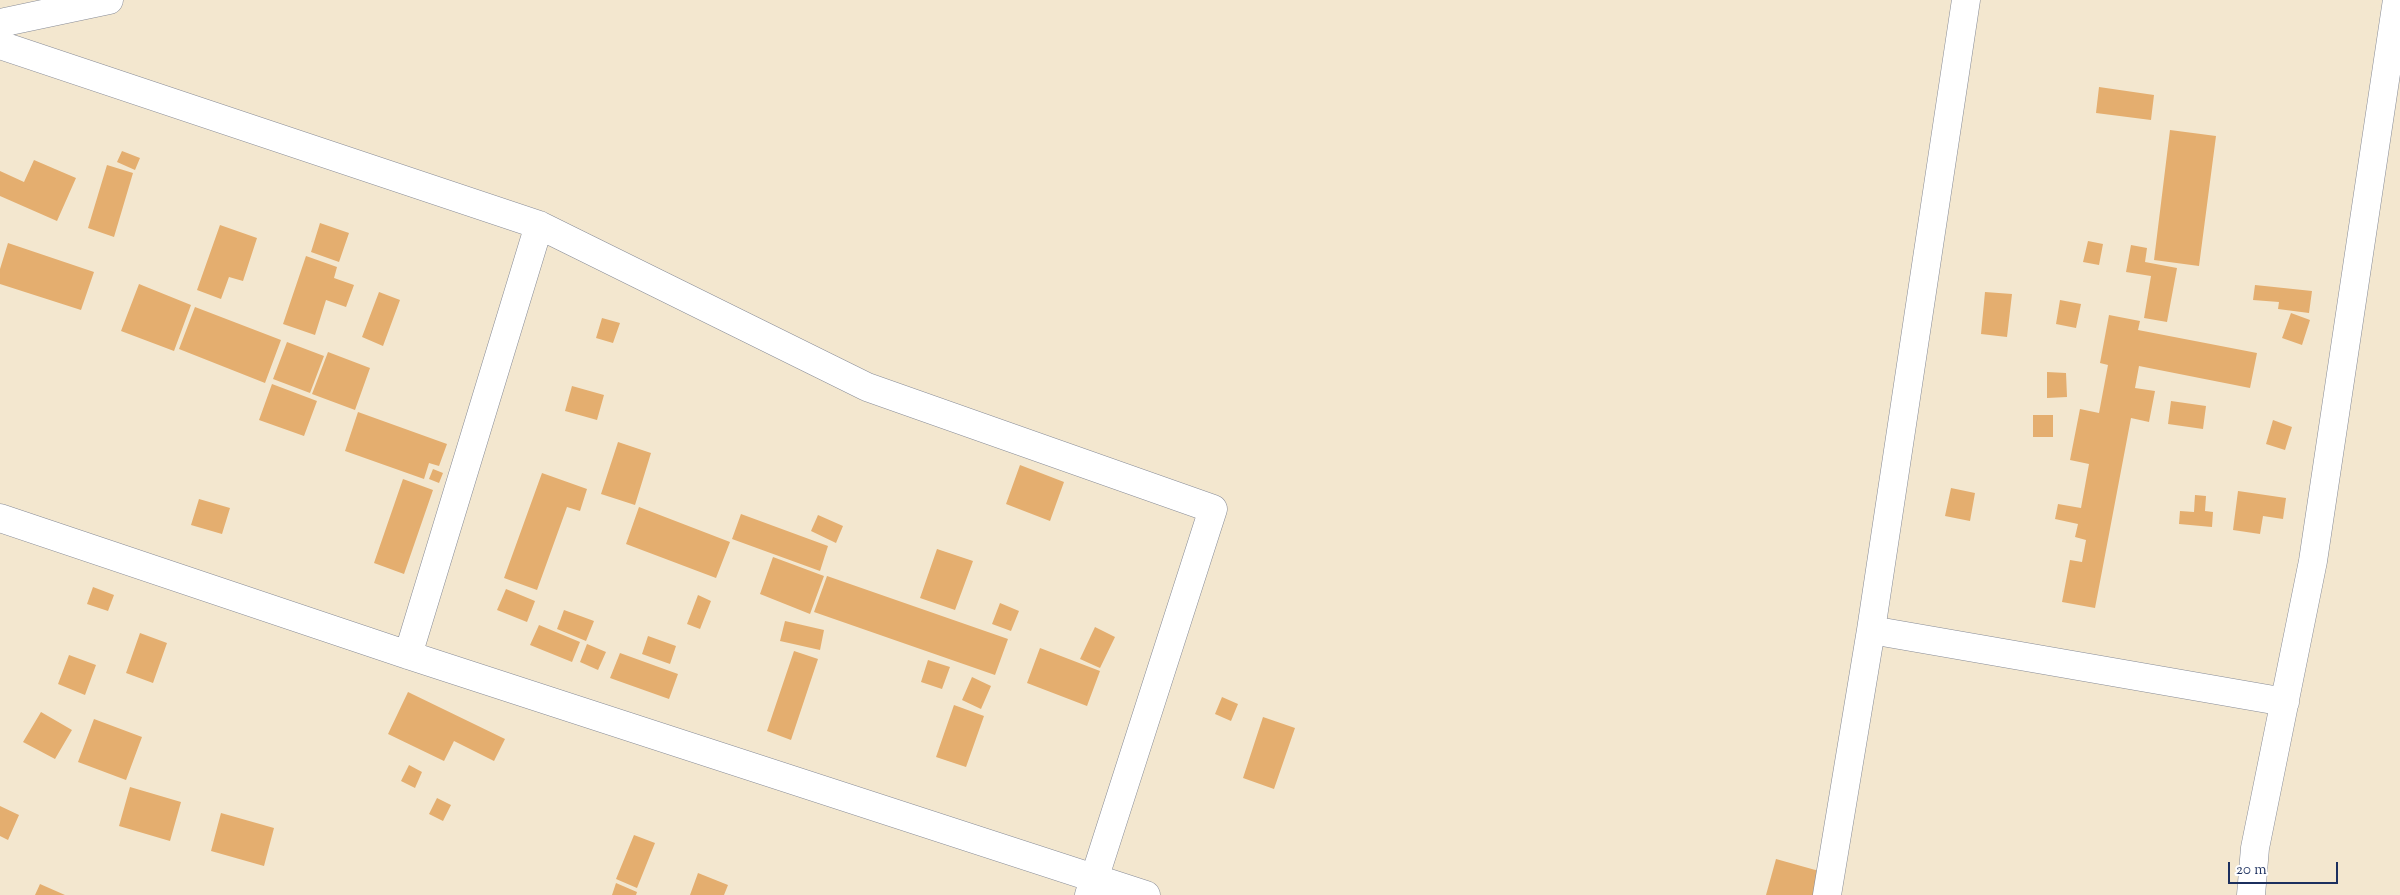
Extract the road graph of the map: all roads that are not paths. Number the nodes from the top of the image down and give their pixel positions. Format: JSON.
{"nodes":[{"id":1,"x":109,"y":0,"type":"edge"},
{"id":2,"x":1966,"y":0,"type":"edge"},
{"id":3,"x":2397,"y":0,"type":"edge"},
{"id":4,"x":0,"y":23,"type":"edge"},
{"id":5,"x":0,"y":44,"type":"edge"},
{"id":6,"x":539,"y":225,"type":"junction"},
{"id":7,"x":0,"y":518,"type":"edge"},
{"id":8,"x":1871,"y":630,"type":"junction"},
{"id":9,"x":408,"y":655,"type":"junction"},
{"id":10,"x":2285,"y":702,"type":"junction"},
{"id":11,"x":1092,"y":886,"type":"edge"},
{"id":12,"x":1146,"y":895,"type":"edge"},
{"id":13,"x":1827,"y":895,"type":"edge"},
{"id":14,"x":2251,"y":895,"type":"edge"}],
"edges":[{"from":1,"to":4,"type":"street"},
{"from":2,"to":8,"type":"street"},
{"from":3,"to":10,"type":"street"},
{"from":5,"to":6,"type":"street"},
{"from":6,"to":9,"type":"street"},
{"from":6,"to":11,"type":"street"},
{"from":7,"to":9,"type":"street"},
{"from":8,"to":10,"type":"street"},
{"from":8,"to":13,"type":"street"},
{"from":9,"to":11,"type":"street"},
{"from":10,"to":14,"type":"street"},
{"from":11,"to":12,"type":"street"}]}
